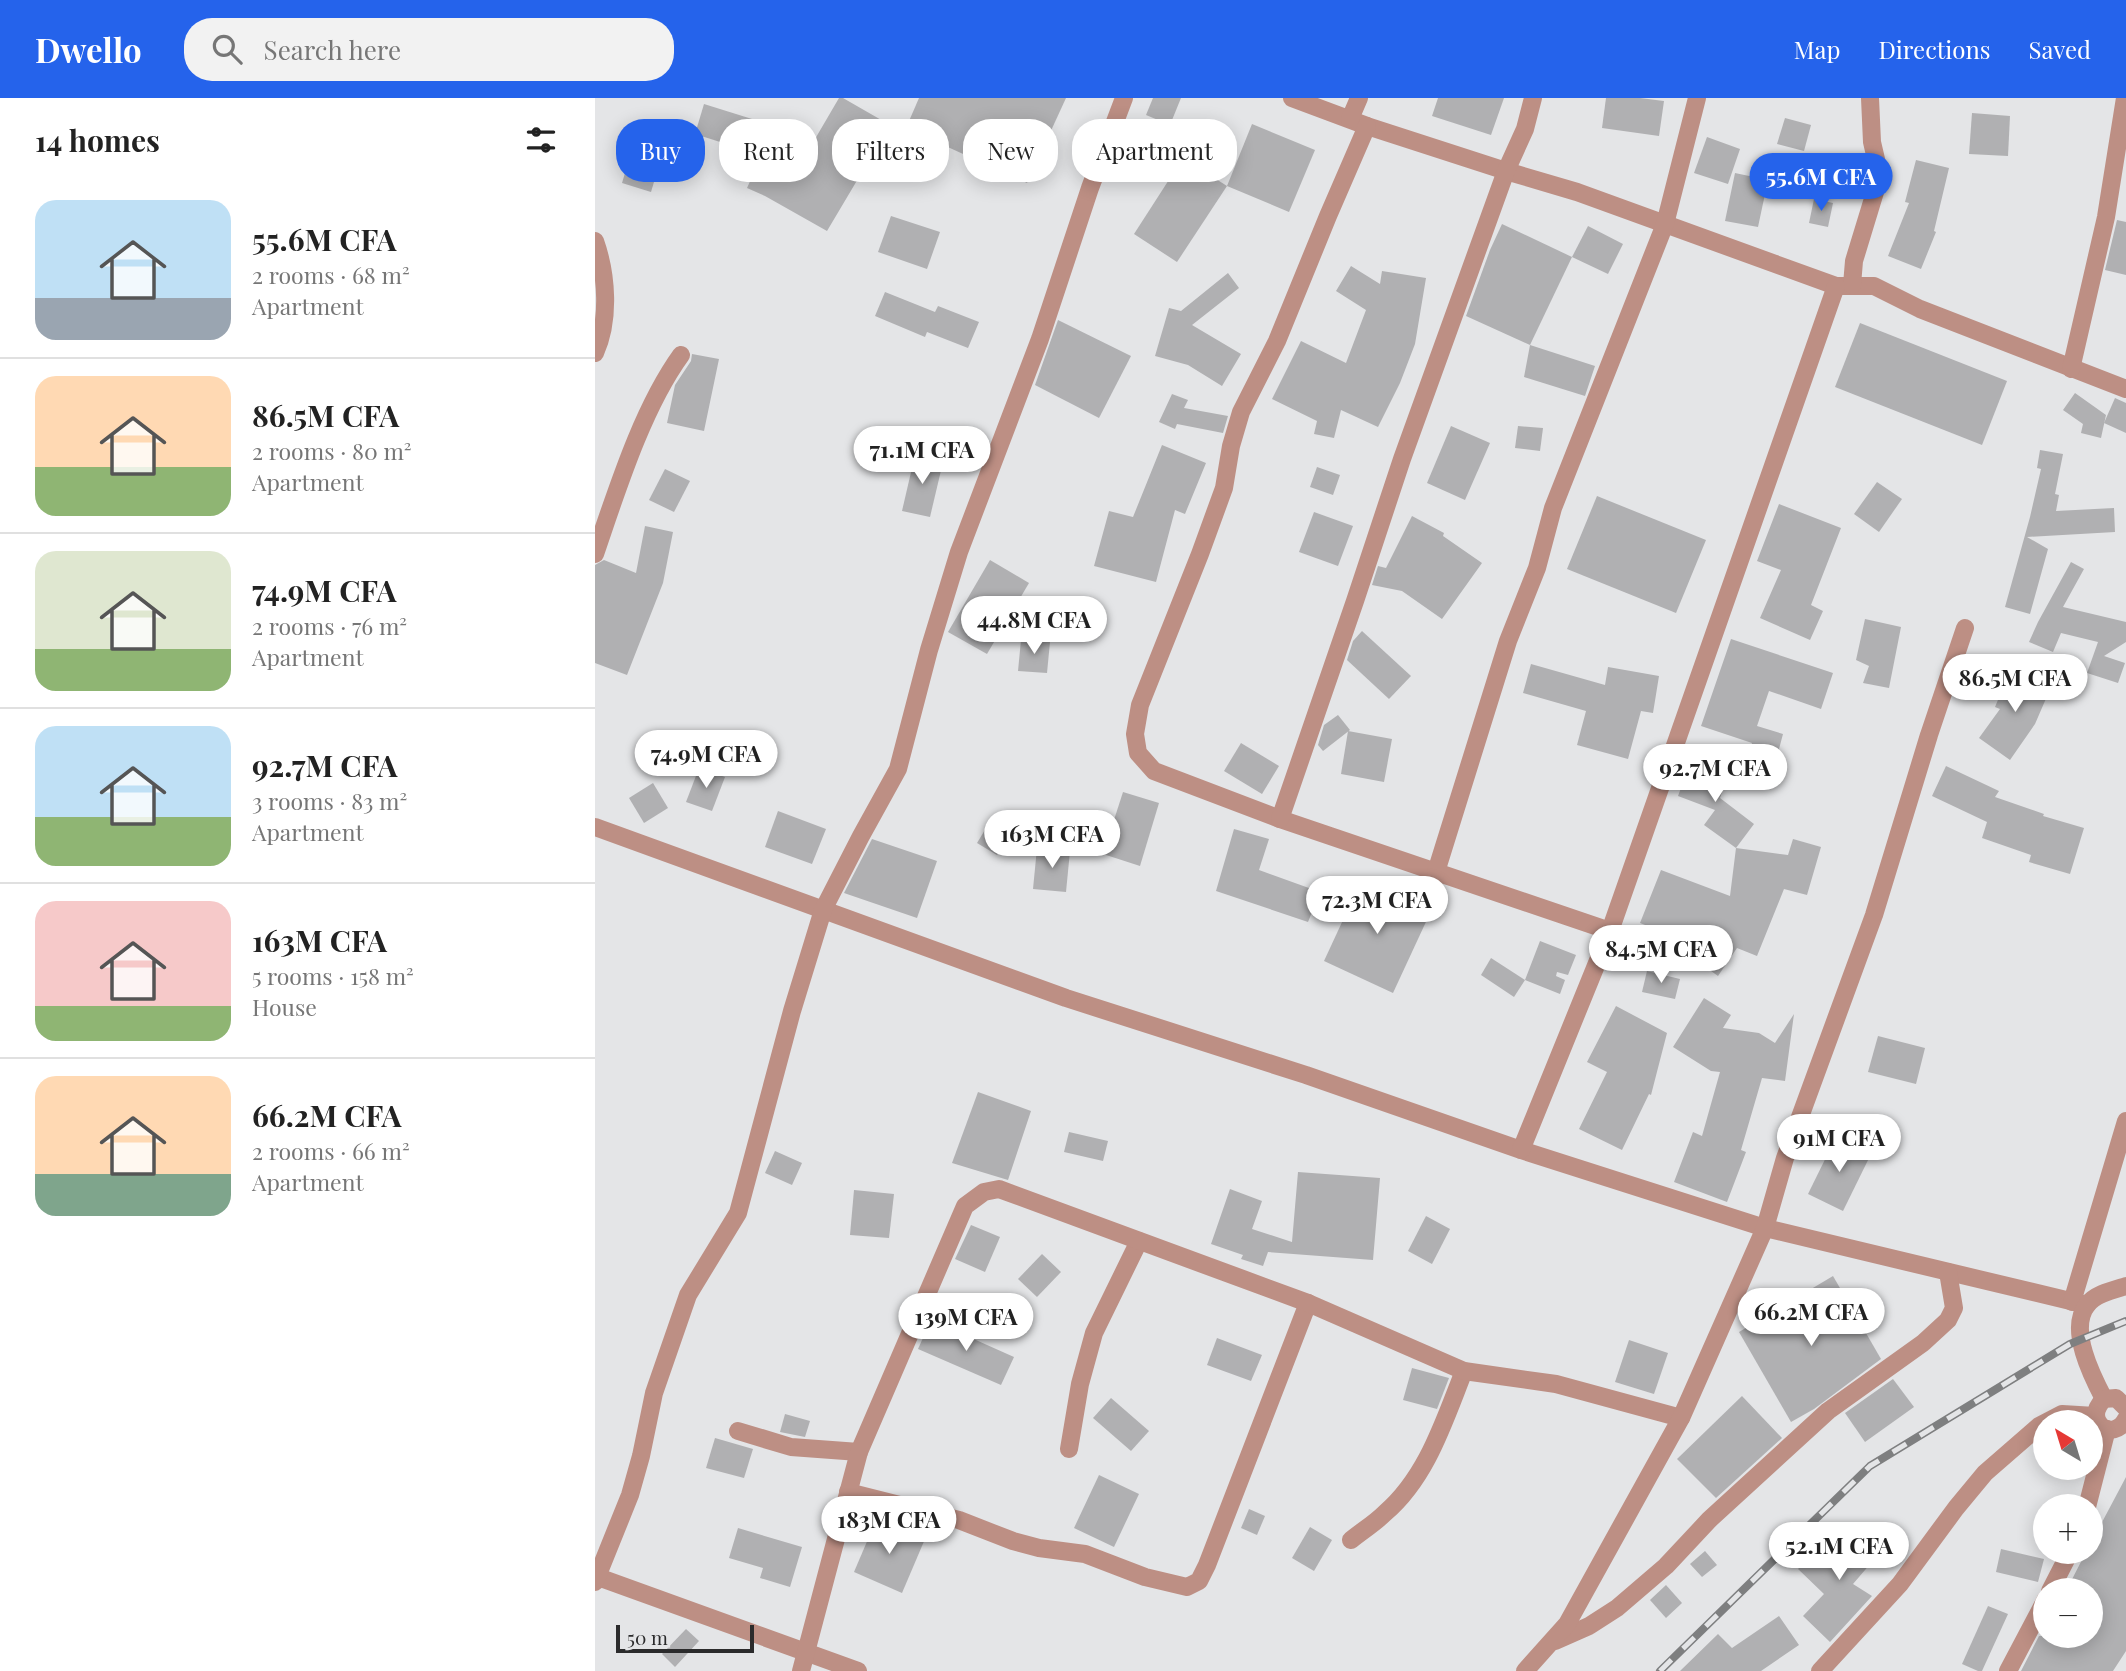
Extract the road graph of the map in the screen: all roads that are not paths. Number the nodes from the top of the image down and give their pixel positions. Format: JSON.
{"nodes":[{"id":1,"x":1124,"y":98,"type":"edge"},
{"id":2,"x":1292,"y":98,"type":"edge"},
{"id":3,"x":1359,"y":98,"type":"edge"},
{"id":4,"x":1534,"y":98,"type":"edge"},
{"id":5,"x":1697,"y":98,"type":"edge"},
{"id":6,"x":1870,"y":98,"type":"edge"},
{"id":7,"x":2125,"y":98,"type":"edge"},
{"id":8,"x":1350,"y":119,"type":"junction"},
{"id":9,"x":1367,"y":126,"type":"junction"},
{"id":10,"x":1506,"y":172,"type":"junction"},
{"id":11,"x":1665,"y":224,"type":"junction"},
{"id":12,"x":595,"y":241,"type":"edge"},
{"id":13,"x":1844,"y":285,"type":"junction"},
{"id":14,"x":595,"y":353,"type":"edge"},
{"id":15,"x":681,"y":355,"type":"dead end"},
{"id":16,"x":2071,"y":369,"type":"junction"},
{"id":17,"x":2126,"y":389,"type":"edge"},
{"id":18,"x":595,"y":554,"type":"edge"},
{"id":19,"x":1965,"y":628,"type":"dead end"},
{"id":20,"x":1280,"y":819,"type":"junction"},
{"id":21,"x":595,"y":827,"type":"edge"},
{"id":22,"x":1436,"y":872,"type":"junction"},
{"id":23,"x":823,"y":910,"type":"junction"},
{"id":24,"x":1610,"y":931,"type":"junction"},
{"id":25,"x":2126,"y":1121,"type":"edge"},
{"id":26,"x":1521,"y":1150,"type":"junction"},
{"id":27,"x":1766,"y":1228,"type":"junction"},
{"id":28,"x":1139,"y":1241,"type":"junction"},
{"id":29,"x":1948,"y":1272,"type":"junction"},
{"id":30,"x":2126,"y":1286,"type":"edge"},
{"id":31,"x":1308,"y":1303,"type":"junction"},
{"id":32,"x":2079,"y":1303,"type":"junction"},
{"id":33,"x":1464,"y":1371,"type":"junction"},
{"id":34,"x":2104,"y":1399,"type":"junction"},
{"id":35,"x":2126,"y":1406,"type":"edge"},
{"id":36,"x":2098,"y":1410,"type":"edge"},
{"id":37,"x":1681,"y":1418,"type":"junction"},
{"id":38,"x":2126,"y":1419,"type":"edge"},
{"id":39,"x":2103,"y":1424,"type":"edge"},
{"id":40,"x":738,"y":1431,"type":"dead end"},
{"id":41,"x":2033,"y":1431,"type":"edge"},
{"id":42,"x":1069,"y":1449,"type":"dead end"},
{"id":43,"x":859,"y":1452,"type":"junction"},
{"id":44,"x":848,"y":1492,"type":"junction"},
{"id":45,"x":1351,"y":1540,"type":"dead end"},
{"id":46,"x":596,"y":1578,"type":"edge"},
{"id":47,"x":2033,"y":1624,"type":"edge"},
{"id":48,"x":1552,"y":1643,"type":"junction"},
{"id":49,"x":806,"y":1652,"type":"junction"},
{"id":50,"x":801,"y":1671,"type":"edge"},
{"id":51,"x":858,"y":1671,"type":"edge"},
{"id":52,"x":1525,"y":1671,"type":"edge"},
{"id":53,"x":1820,"y":1671,"type":"edge"},
{"id":54,"x":2008,"y":1671,"type":"edge"}],
"edges":[{"from":1,"to":23,"type":"street"},
{"from":2,"to":8,"type":"street"},
{"from":3,"to":8,"type":"street"},
{"from":4,"to":10,"type":"street"},
{"from":5,"to":11,"type":"street"},
{"from":6,"to":13,"type":"street"},
{"from":7,"to":16,"type":"street"},
{"from":8,"to":9,"type":"street"},
{"from":9,"to":10,"type":"street"},
{"from":9,"to":20,"type":"street"},
{"from":10,"to":11,"type":"street"},
{"from":10,"to":20,"type":"street"},
{"from":11,"to":13,"type":"street"},
{"from":11,"to":22,"type":"street"},
{"from":12,"to":14,"type":"street"},
{"from":13,"to":16,"type":"street"},
{"from":13,"to":24,"type":"street"},
{"from":15,"to":18,"type":"street"},
{"from":16,"to":17,"type":"street"},
{"from":19,"to":27,"type":"street"},
{"from":20,"to":22,"type":"street"},
{"from":21,"to":23,"type":"street"},
{"from":22,"to":24,"type":"street"},
{"from":23,"to":26,"type":"street"},
{"from":23,"to":46,"type":"street"},
{"from":24,"to":26,"type":"street"},
{"from":25,"to":32,"type":"street"},
{"from":26,"to":27,"type":"street"},
{"from":27,"to":29,"type":"street"},
{"from":27,"to":37,"type":"street"},
{"from":28,"to":31,"type":"street"},
{"from":28,"to":42,"type":"street"},
{"from":28,"to":43,"type":"street"},
{"from":29,"to":32,"type":"street"},
{"from":29,"to":48,"type":"street"},
{"from":30,"to":32,"type":"street"},
{"from":31,"to":33,"type":"street"},
{"from":31,"to":44,"type":"street"},
{"from":32,"to":34,"type":"street"},
{"from":33,"to":37,"type":"street"},
{"from":33,"to":45,"type":"street"},
{"from":34,"to":35,"type":"street"},
{"from":34,"to":36,"type":"street"},
{"from":37,"to":48,"type":"street"},
{"from":38,"to":39,"type":"street"},
{"from":40,"to":43,"type":"street"},
{"from":41,"to":53,"type":"street"},
{"from":43,"to":44,"type":"street"},
{"from":44,"to":49,"type":"street"},
{"from":46,"to":49,"type":"street"},
{"from":47,"to":54,"type":"street"},
{"from":48,"to":52,"type":"street"},
{"from":49,"to":50,"type":"street"},
{"from":49,"to":51,"type":"street"}]}
